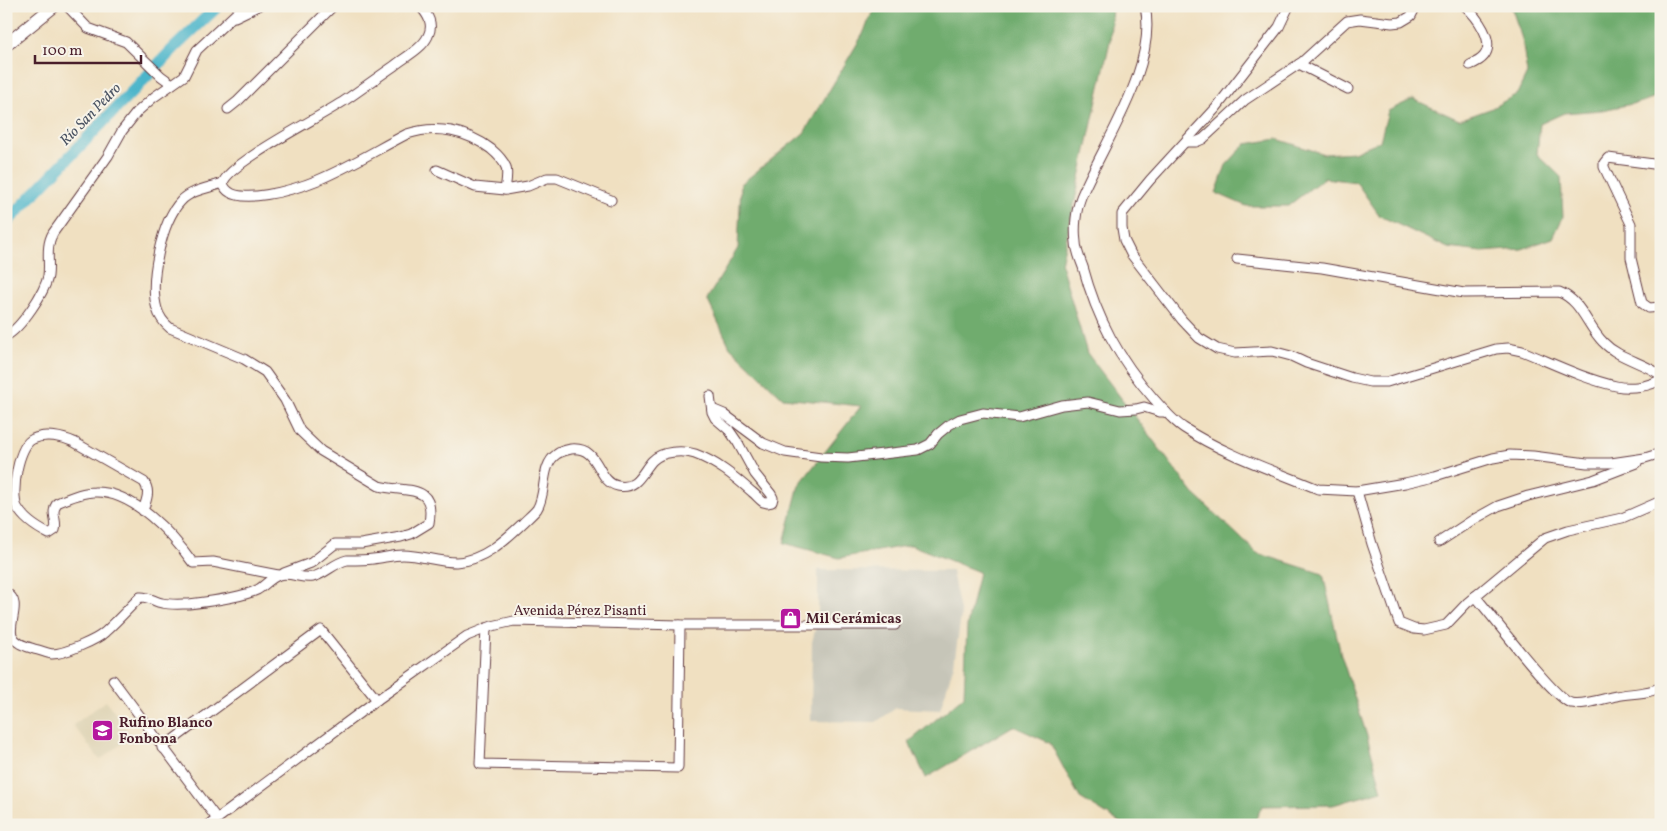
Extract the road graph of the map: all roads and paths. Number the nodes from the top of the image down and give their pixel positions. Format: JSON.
{"nodes":[{"id":1,"x":54,"y":6,"type":"edge"},
{"id":2,"x":67,"y":6,"type":"edge"},
{"id":3,"x":244,"y":6,"type":"edge"},
{"id":4,"x":258,"y":6,"type":"edge"},
{"id":5,"x":333,"y":6,"type":"edge"},
{"id":6,"x":420,"y":6,"type":"edge"},
{"id":7,"x":1145,"y":6,"type":"edge"},
{"id":8,"x":1289,"y":6,"type":"edge"},
{"id":9,"x":1416,"y":6,"type":"edge"},
{"id":10,"x":1465,"y":6,"type":"edge"},
{"id":11,"x":230,"y":19,"type":"junction"},
{"id":12,"x":6,"y":45,"type":"edge"},
{"id":13,"x":1300,"y":64,"type":"junction"},
{"id":14,"x":1470,"y":65,"type":"dead end"},
{"id":15,"x":172,"y":84,"type":"junction"},
{"id":16,"x":1348,"y":90,"type":"dead end"},
{"id":17,"x":228,"y":109,"type":"dead end"},
{"id":18,"x":1186,"y":142,"type":"junction"},
{"id":19,"x":1661,"y":165,"type":"edge"},
{"id":20,"x":437,"y":170,"type":"dead end"},
{"id":21,"x":223,"y":183,"type":"junction"},
{"id":22,"x":505,"y":190,"type":"junction"},
{"id":23,"x":611,"y":200,"type":"dead end"},
{"id":24,"x":1237,"y":259,"type":"dead end"},
{"id":25,"x":1661,"y":307,"type":"edge"},
{"id":26,"x":6,"y":336,"type":"edge"},
{"id":27,"x":1661,"y":375,"type":"edge"},
{"id":28,"x":1661,"y":379,"type":"edge"},
{"id":29,"x":710,"y":396,"type":"dead end"},
{"id":30,"x":712,"y":409,"type":"junction"},
{"id":31,"x":1166,"y":412,"type":"junction"},
{"id":32,"x":1661,"y":453,"type":"edge"},
{"id":33,"x":1645,"y":458,"type":"junction"},
{"id":34,"x":1357,"y":491,"type":"junction"},
{"id":35,"x":6,"y":492,"type":"edge"},
{"id":36,"x":14,"y":498,"type":"junction"},
{"id":37,"x":1661,"y":501,"type":"edge"},
{"id":38,"x":142,"y":511,"type":"junction"},
{"id":39,"x":1439,"y":542,"type":"dead end"},
{"id":40,"x":279,"y":575,"type":"junction"},
{"id":41,"x":6,"y":593,"type":"edge"},
{"id":42,"x":1475,"y":596,"type":"junction"},
{"id":43,"x":894,"y":624,"type":"dead end"},
{"id":44,"x":680,"y":625,"type":"junction"},
{"id":45,"x":486,"y":628,"type":"junction"},
{"id":46,"x":113,"y":680,"type":"dead end"},
{"id":47,"x":1661,"y":687,"type":"edge"},
{"id":48,"x":377,"y":700,"type":"junction"},
{"id":49,"x":162,"y":748,"type":"junction"},
{"id":50,"x":213,"y":822,"type":"edge"}],
"edges":[{"from":1,"to":12,"type":"main road"},
{"from":2,"to":15,"type":"street"},
{"from":3,"to":11,"type":"street"},
{"from":4,"to":11,"type":"street"},
{"from":5,"to":17,"type":"street"},
{"from":6,"to":21,"type":"street"},
{"from":7,"to":31,"type":"street"},
{"from":8,"to":18,"type":"street"},
{"from":9,"to":13,"type":"street"},
{"from":10,"to":14,"type":"street"},
{"from":11,"to":15,"type":"street"},
{"from":13,"to":16,"type":"street"},
{"from":13,"to":18,"type":"street"},
{"from":15,"to":26,"type":"street"},
{"from":18,"to":28,"type":"street"},
{"from":19,"to":25,"type":"street"},
{"from":20,"to":22,"type":"street"},
{"from":21,"to":22,"type":"street"},
{"from":21,"to":40,"type":"street"},
{"from":22,"to":23,"type":"street"},
{"from":24,"to":27,"type":"street"},
{"from":29,"to":30,"type":"street"},
{"from":30,"to":31,"type":"street"},
{"from":30,"to":40,"type":"street"},
{"from":31,"to":34,"type":"street"},
{"from":32,"to":33,"type":"street"},
{"from":33,"to":34,"type":"street"},
{"from":33,"to":39,"type":"street"},
{"from":34,"to":42,"type":"street"},
{"from":35,"to":36,"type":"street"},
{"from":36,"to":38,"type":"street"},
{"from":36,"to":38,"type":"street"},
{"from":37,"to":42,"type":"street"},
{"from":38,"to":40,"type":"street"},
{"from":40,"to":41,"type":"street"},
{"from":42,"to":47,"type":"street"},
{"from":43,"to":44,"type":"street","name":"Avenida Pérez Pisanti"},
{"from":44,"to":45,"type":"street","name":"Avenida Pérez Pisanti"},
{"from":44,"to":45,"type":"street"},
{"from":45,"to":48,"type":"street","name":"Avenida Pérez Pisanti"},
{"from":46,"to":49,"type":"street"},
{"from":48,"to":49,"type":"street"},
{"from":48,"to":50,"type":"street","name":"Avenida Pérez Pisanti"},
{"from":49,"to":50,"type":"street"}]}
